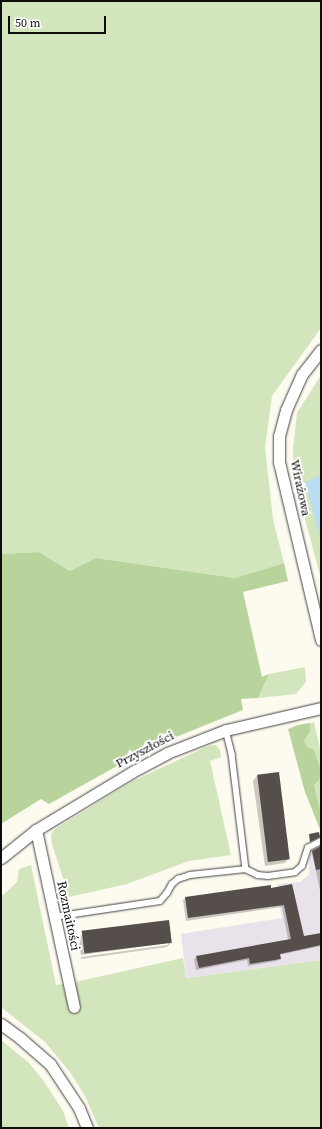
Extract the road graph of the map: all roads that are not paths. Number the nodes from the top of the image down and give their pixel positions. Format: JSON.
{"nodes":[{"id":1,"x":321,"y":350,"type":"edge"},
{"id":2,"x":321,"y":640,"type":"edge"},
{"id":3,"x":321,"y":708,"type":"edge"},
{"id":4,"x":226,"y":730,"type":"junction"},
{"id":5,"x":36,"y":830,"type":"junction"},
{"id":6,"x":321,"y":841,"type":"edge"},
{"id":7,"x":1,"y":858,"type":"edge"},
{"id":8,"x":246,"y":869,"type":"junction"},
{"id":9,"x":54,"y":918,"type":"junction"},
{"id":10,"x":74,"y":1007,"type":"dead end"},
{"id":11,"x":1,"y":1024,"type":"edge"},
{"id":12,"x":87,"y":1128,"type":"edge"}],
"edges":[{"from":1,"to":2,"type":"street","name":"Wirażowa"},
{"from":3,"to":4,"type":"street","name":"Przyszłości"},
{"from":4,"to":5,"type":"street","name":"Przyszłości"},
{"from":4,"to":8,"type":"lane"},
{"from":5,"to":7,"type":"street","name":"Przyszłości"},
{"from":5,"to":9,"type":"street","name":"Rozmaitości"},
{"from":6,"to":8,"type":"lane"},
{"from":8,"to":9,"type":"lane"},
{"from":9,"to":10,"type":"street","name":"Rozmaitości"},
{"from":11,"to":12,"type":"street"}]}
